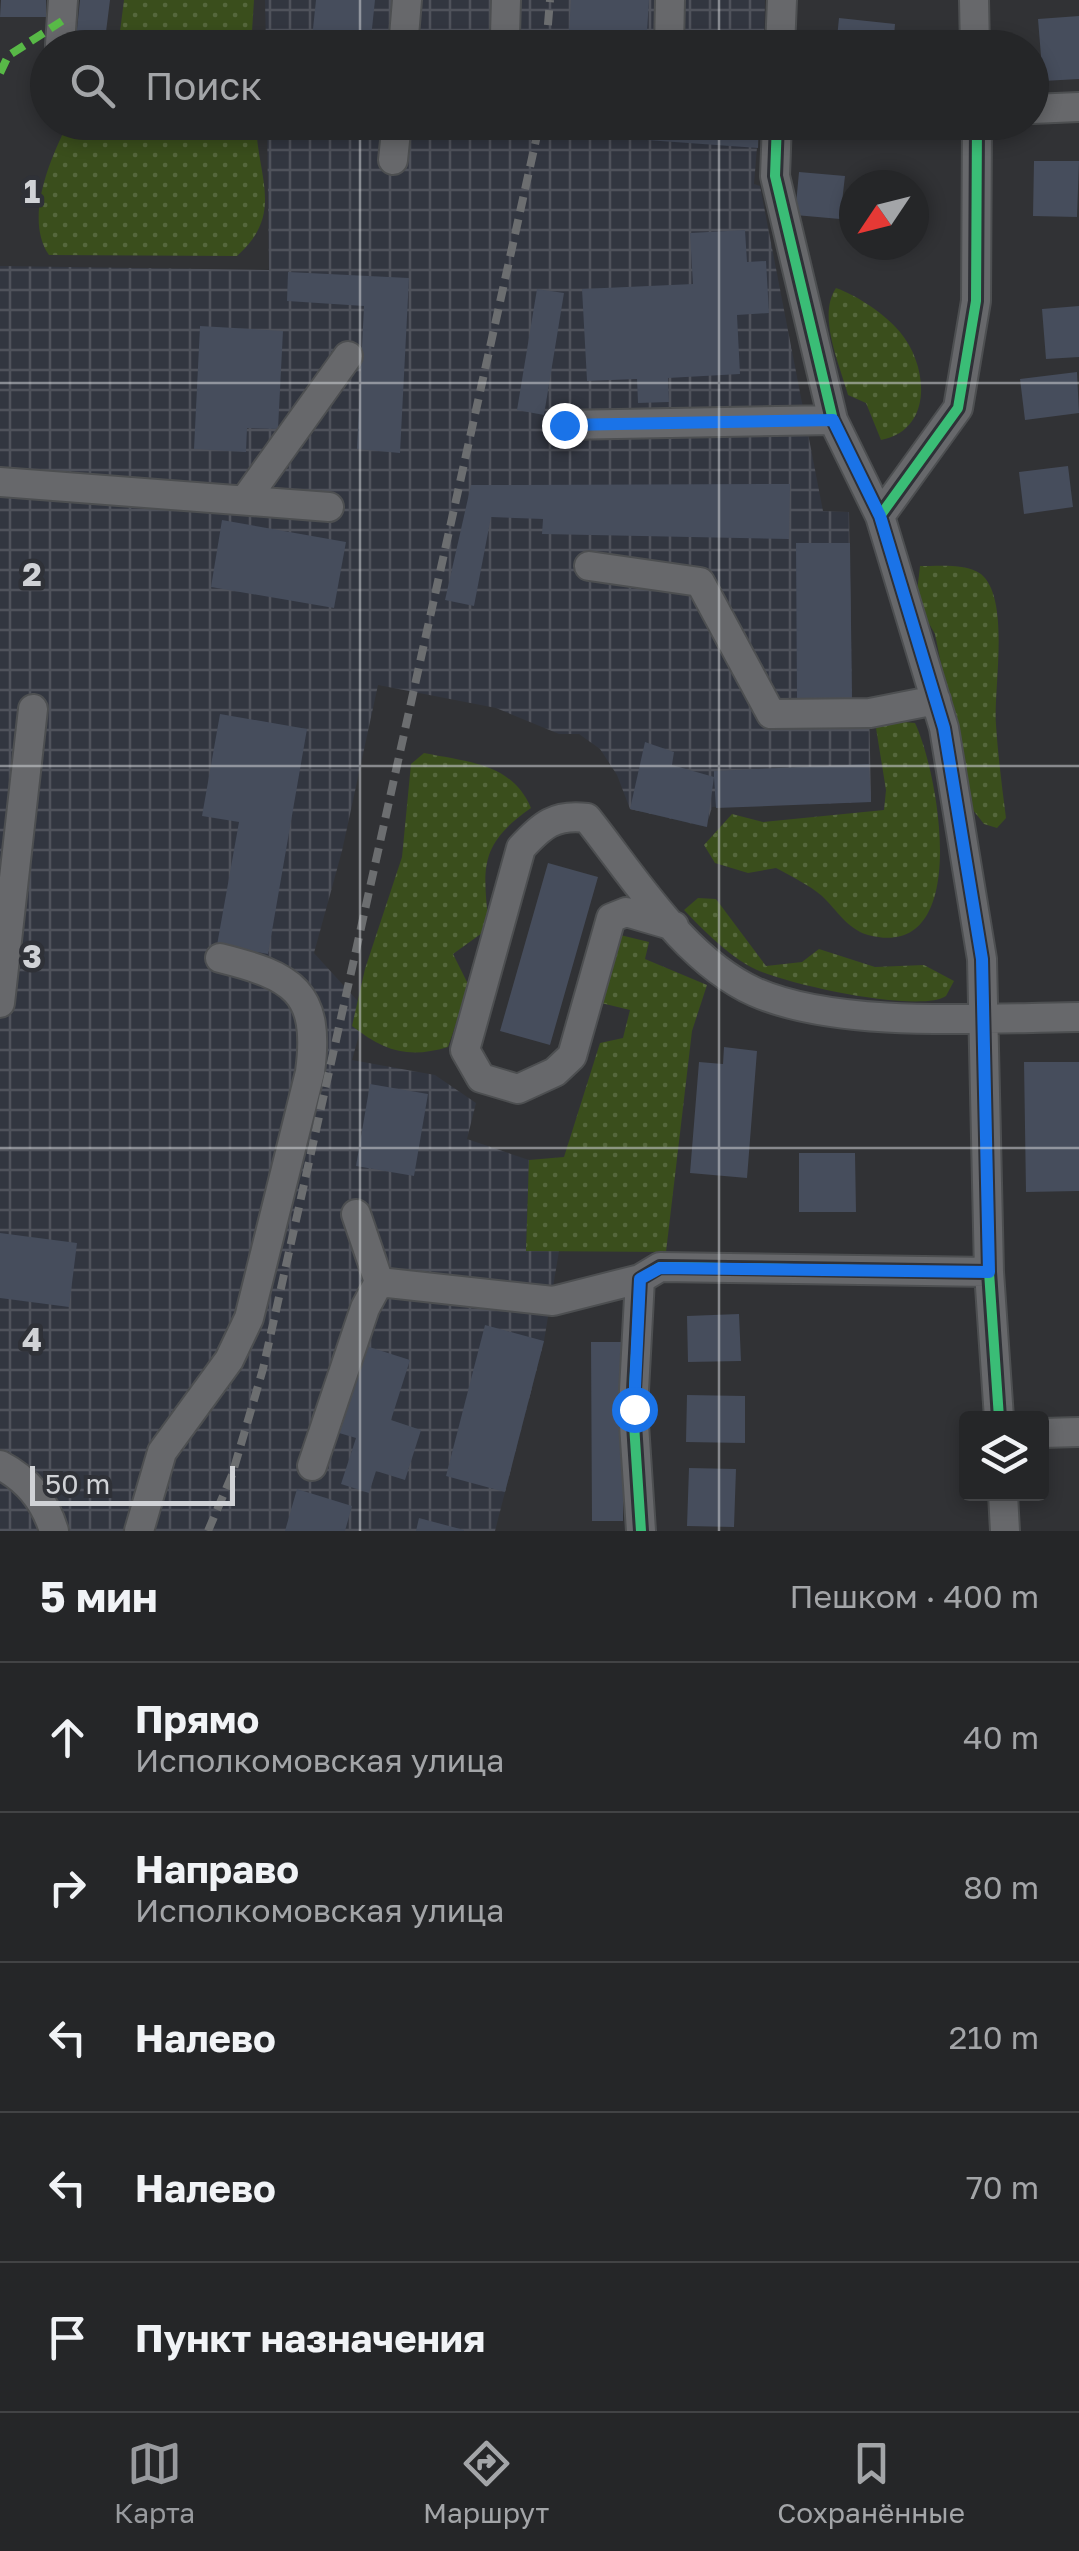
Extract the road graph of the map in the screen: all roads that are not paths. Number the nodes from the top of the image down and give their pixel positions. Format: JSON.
{"nodes":[{"id":1,"x":63,"y":0,"type":"edge"},
{"id":2,"x":408,"y":0,"type":"edge"},
{"id":3,"x":506,"y":0,"type":"edge"},
{"id":4,"x":670,"y":0,"type":"edge"},
{"id":5,"x":782,"y":0,"type":"edge"},
{"id":6,"x":974,"y":0,"type":"edge"},
{"id":7,"x":61,"y":30,"type":"edge"},
{"id":8,"x":405,"y":30,"type":"edge"},
{"id":9,"x":504,"y":30,"type":"edge"},
{"id":10,"x":669,"y":30,"type":"edge"},
{"id":11,"x":781,"y":30,"type":"edge"},
{"id":12,"x":975,"y":30,"type":"edge"},
{"id":13,"x":1079,"y":107,"type":"edge"},
{"id":14,"x":1049,"y":108,"type":"edge"},
{"id":15,"x":395,"y":140,"type":"edge"},
{"id":16,"x":776,"y":140,"type":"edge"},
{"id":17,"x":977,"y":140,"type":"edge"},
{"id":18,"x":393,"y":160,"type":"dead end"},
{"id":19,"x":348,"y":356,"type":"dead end"},
{"id":20,"x":833,"y":420,"type":"junction"},
{"id":21,"x":564,"y":425,"type":"dead end"},
{"id":22,"x":0,"y":482,"type":"edge"},
{"id":23,"x":245,"y":500,"type":"junction"},
{"id":24,"x":328,"y":507,"type":"dead end"},
{"id":25,"x":880,"y":516,"type":"junction"},
{"id":26,"x":589,"y":566,"type":"dead end"},
{"id":27,"x":936,"y":700,"type":"junction"},
{"id":28,"x":33,"y":709,"type":"dead end"},
{"id":29,"x":674,"y":926,"type":"junction"},
{"id":30,"x":220,"y":958,"type":"dead end"},
{"id":31,"x":0,"y":1003,"type":"edge"},
{"id":32,"x":1079,"y":1017,"type":"edge"},
{"id":33,"x":984,"y":1018,"type":"junction"},
{"id":34,"x":356,"y":1214,"type":"dead end"},
{"id":35,"x":989,"y":1272,"type":"junction"},
{"id":36,"x":640,"y":1279,"type":"junction"},
{"id":37,"x":379,"y":1282,"type":"junction"},
{"id":38,"x":999,"y":1411,"type":"edge"},
{"id":39,"x":1049,"y":1432,"type":"edge"},
{"id":40,"x":1079,"y":1432,"type":"edge"},
{"id":41,"x":0,"y":1465,"type":"edge"},
{"id":42,"x":312,"y":1466,"type":"dead end"},
{"id":43,"x":1003,"y":1501,"type":"edge"},
{"id":44,"x":54,"y":1531,"type":"edge"},
{"id":45,"x":139,"y":1531,"type":"edge"},
{"id":46,"x":641,"y":1531,"type":"edge"},
{"id":47,"x":1004,"y":1531,"type":"edge"}],
"edges":[{"from":1,"to":7,"type":"street"},
{"from":2,"to":8,"type":"street"},
{"from":3,"to":9,"type":"street"},
{"from":4,"to":10,"type":"street"},
{"from":5,"to":11,"type":"street"},
{"from":6,"to":12,"type":"street"},
{"from":13,"to":14,"type":"street"},
{"from":15,"to":18,"type":"street"},
{"from":16,"to":20,"type":"street"},
{"from":17,"to":25,"type":"street"},
{"from":19,"to":23,"type":"street"},
{"from":20,"to":21,"type":"street"},
{"from":20,"to":25,"type":"street"},
{"from":22,"to":23,"type":"street"},
{"from":23,"to":24,"type":"street"},
{"from":25,"to":27,"type":"street"},
{"from":26,"to":27,"type":"street"},
{"from":27,"to":33,"type":"street"},
{"from":28,"to":31,"type":"street"},
{"from":29,"to":29,"type":"street"},
{"from":29,"to":33,"type":"street"},
{"from":30,"to":45,"type":"street"},
{"from":32,"to":33,"type":"street"},
{"from":33,"to":35,"type":"street"},
{"from":34,"to":37,"type":"street"},
{"from":35,"to":36,"type":"street"},
{"from":35,"to":38,"type":"street"},
{"from":36,"to":37,"type":"street"},
{"from":36,"to":46,"type":"street"},
{"from":37,"to":42,"type":"street"},
{"from":39,"to":40,"type":"street"},
{"from":41,"to":44,"type":"street"},
{"from":43,"to":47,"type":"street"}]}
